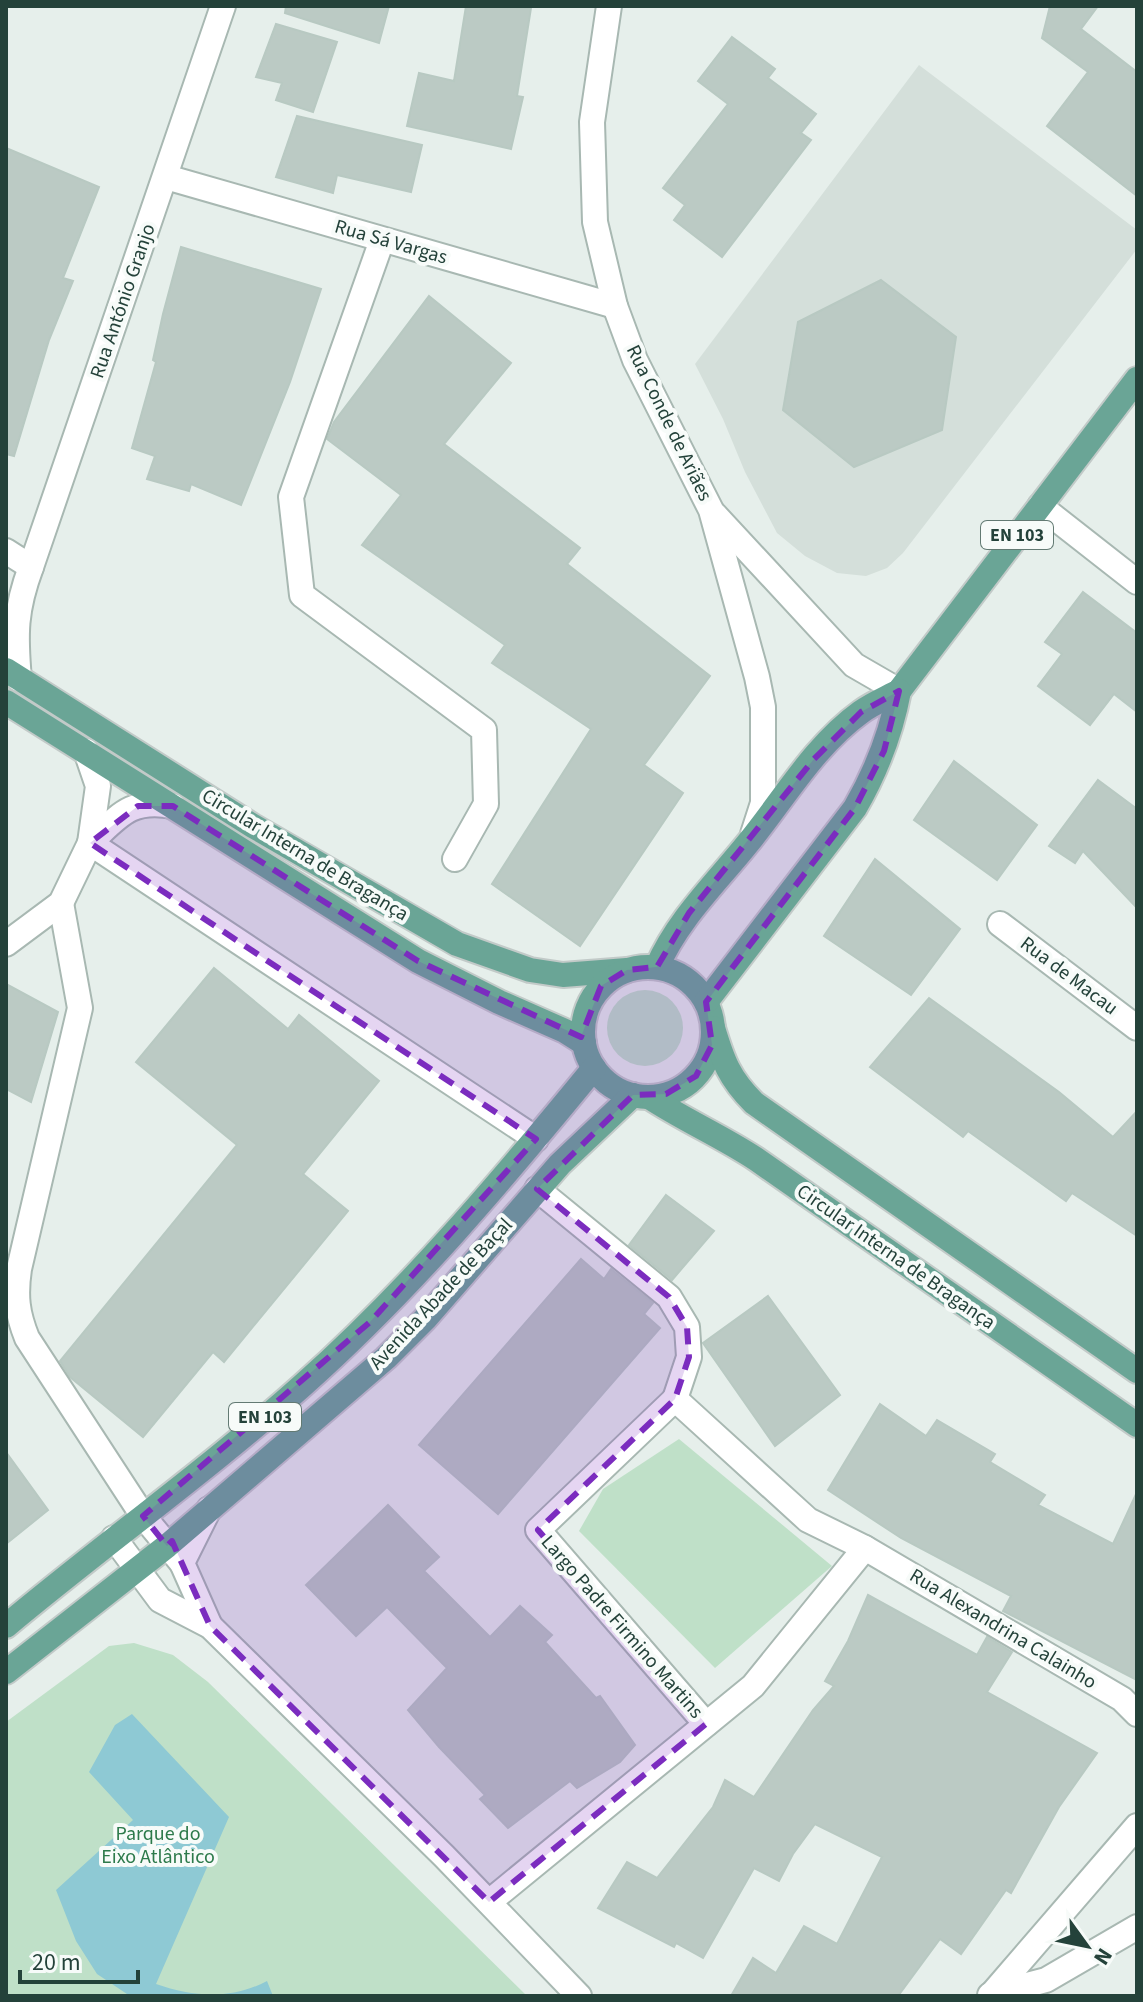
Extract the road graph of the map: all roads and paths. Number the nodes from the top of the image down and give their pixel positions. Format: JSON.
{"nodes":[{"id":1,"x":223,"y":6,"type":"edge"},
{"id":2,"x":609,"y":6,"type":"edge"},
{"id":3,"x":166,"y":177,"type":"junction"},
{"id":4,"x":382,"y":240,"type":"junction"},
{"id":5,"x":615,"y":306,"type":"junction"},
{"id":6,"x":1137,"y":379,"type":"edge"},
{"id":7,"x":1040,"y":506,"type":"junction"},
{"id":8,"x":711,"y":510,"type":"junction"},
{"id":9,"x":6,"y":551,"type":"edge"},
{"id":10,"x":31,"y":567,"type":"junction"},
{"id":11,"x":1137,"y":582,"type":"edge"},
{"id":12,"x":6,"y":593,"type":"edge"},
{"id":13,"x":13,"y":674,"type":"edge"},
{"id":14,"x":899,"y":691,"type":"junction"},
{"id":15,"x":6,"y":702,"type":"edge"},
{"id":16,"x":86,"y":751,"type":"junction"},
{"id":17,"x":173,"y":806,"type":"junction"},
{"id":18,"x":750,"y":841,"type":"junction"},
{"id":19,"x":90,"y":843,"type":"junction"},
{"id":20,"x":455,"y":859,"type":"dead end"},
{"id":21,"x":61,"y":903,"type":"junction"},
{"id":22,"x":1000,"y":924,"type":"dead end"},
{"id":23,"x":6,"y":944,"type":"edge"},
{"id":24,"x":657,"y":967,"type":"junction"},
{"id":25,"x":627,"y":970,"type":"junction"},
{"id":26,"x":706,"y":1002,"type":"junction"},
{"id":27,"x":713,"y":1028,"type":"junction"},
{"id":28,"x":1137,"y":1028,"type":"edge"},
{"id":29,"x":584,"y":1043,"type":"junction"},
{"id":30,"x":594,"y":1068,"type":"junction"},
{"id":31,"x":641,"y":1096,"type":"junction"},
{"id":32,"x":536,"y":1139,"type":"junction"},
{"id":33,"x":537,"y":1189,"type":"junction"},
{"id":34,"x":1137,"y":1371,"type":"edge"},
{"id":35,"x":675,"y":1399,"type":"junction"},
{"id":36,"x":1137,"y":1425,"type":"edge"},
{"id":37,"x":143,"y":1516,"type":"junction"},
{"id":38,"x":114,"y":1538,"type":"junction"},
{"id":39,"x":865,"y":1548,"type":"junction"},
{"id":40,"x":174,"y":1554,"type":"junction"},
{"id":41,"x":136,"y":1570,"type":"junction"},
{"id":42,"x":6,"y":1626,"type":"edge"},
{"id":43,"x":210,"y":1626,"type":"junction"},
{"id":44,"x":6,"y":1672,"type":"edge"},
{"id":45,"x":1137,"y":1714,"type":"edge"},
{"id":46,"x":706,"y":1724,"type":"junction"},
{"id":47,"x":1137,"y":1826,"type":"edge"},
{"id":48,"x":489,"y":1902,"type":"junction"},
{"id":49,"x":1137,"y":1927,"type":"edge"},
{"id":50,"x":990,"y":1995,"type":"edge"},
{"id":51,"x":579,"y":1996,"type":"edge"}],
"edges":[{"from":1,"to":3,"type":"street","name":"Rua António Granjo"},
{"from":2,"to":5,"type":"street","name":"Rua Conde de Ariães"},
{"from":3,"to":4,"type":"street","name":"Rua Sá Vargas"},
{"from":3,"to":10,"type":"street","name":"Rua António Granjo"},
{"from":4,"to":5,"type":"street","name":"Rua Sá Vargas"},
{"from":4,"to":20,"type":"street"},
{"from":5,"to":8,"type":"street","name":"Rua Conde de Ariães"},
{"from":6,"to":7,"type":"main road","number":"EN 103"},
{"from":7,"to":11,"type":"street"},
{"from":7,"to":14,"type":"main road","number":"EN 103"},
{"from":8,"to":14,"type":"street","name":"Rua Conde de Ariães"},
{"from":8,"to":18,"type":"street","name":"Rua Conde de Ariães"},
{"from":9,"to":10,"type":"street"},
{"from":10,"to":12,"type":"street"},
{"from":10,"to":13,"type":"street","name":"Rua António Granjo"},
{"from":13,"to":25,"type":"main road","name":"Circular Interna de Bragança"},
{"from":14,"to":18,"type":"main road","number":"EN 103"},
{"from":14,"to":26,"type":"main road","number":"EN 103"},
{"from":15,"to":16,"type":"main road","name":"Circular Interna de Bragança"},
{"from":16,"to":17,"type":"main road","name":"Circular Interna de Bragança"},
{"from":16,"to":19,"type":"street"},
{"from":17,"to":19,"type":"street"},
{"from":17,"to":29,"type":"main road","name":"Circular Interna de Bragança"},
{"from":18,"to":24,"type":"main road","number":"EN 103"},
{"from":19,"to":21,"type":"street"},
{"from":19,"to":32,"type":"street"},
{"from":21,"to":23,"type":"street"},
{"from":21,"to":37,"type":"street"},
{"from":22,"to":28,"type":"street","name":"Rua de Macau"},
{"from":24,"to":25,"type":"main road"},
{"from":24,"to":26,"type":"main road"},
{"from":25,"to":29,"type":"main road"},
{"from":26,"to":27,"type":"main road"},
{"from":27,"to":31,"type":"main road","name":"Avenida Abade de Baçal","number":"EN 103"},
{"from":27,"to":34,"type":"main road"},
{"from":29,"to":30,"type":"main road"},
{"from":30,"to":31,"type":"main road"},
{"from":30,"to":32,"type":"main road","name":"Avenida Abade de Baçal","number":"EN 103"},
{"from":31,"to":33,"type":"main road","name":"Avenida Abade de Baçal","number":"EN 103"},
{"from":31,"to":36,"type":"main road","name":"Circular Interna de Bragança"},
{"from":32,"to":37,"type":"main road","name":"Avenida Abade de Baçal","number":"EN 103"},
{"from":33,"to":35,"type":"street"},
{"from":33,"to":40,"type":"main road","name":"Avenida Abade de Baçal","number":"EN 103"},
{"from":35,"to":39,"type":"street"},
{"from":35,"to":46,"type":"street","name":"Largo Padre Firmino Martins"},
{"from":37,"to":38,"type":"main road","name":"Avenida Abade de Baçal","number":"EN 103"},
{"from":37,"to":40,"type":"street"},
{"from":38,"to":41,"type":"street"},
{"from":38,"to":42,"type":"main road","name":"Avenida Abade de Baçal","number":"EN 103"},
{"from":39,"to":45,"type":"street","name":"Rua Alexandrina Calainho"},
{"from":39,"to":46,"type":"street","name":"Largo Padre Firmino Martins"},
{"from":40,"to":41,"type":"main road","name":"Avenida Abade de Baçal","number":"EN 103"},
{"from":40,"to":43,"type":"street"},
{"from":41,"to":43,"type":"street"},
{"from":41,"to":44,"type":"main road","name":"Avenida Abade de Baçal","number":"EN 103"},
{"from":43,"to":48,"type":"street"},
{"from":46,"to":48,"type":"street","name":"Largo Padre Firmino Martins"},
{"from":47,"to":50,"type":"street"},
{"from":48,"to":51,"type":"street"},
{"from":49,"to":50,"type":"street"}]}
